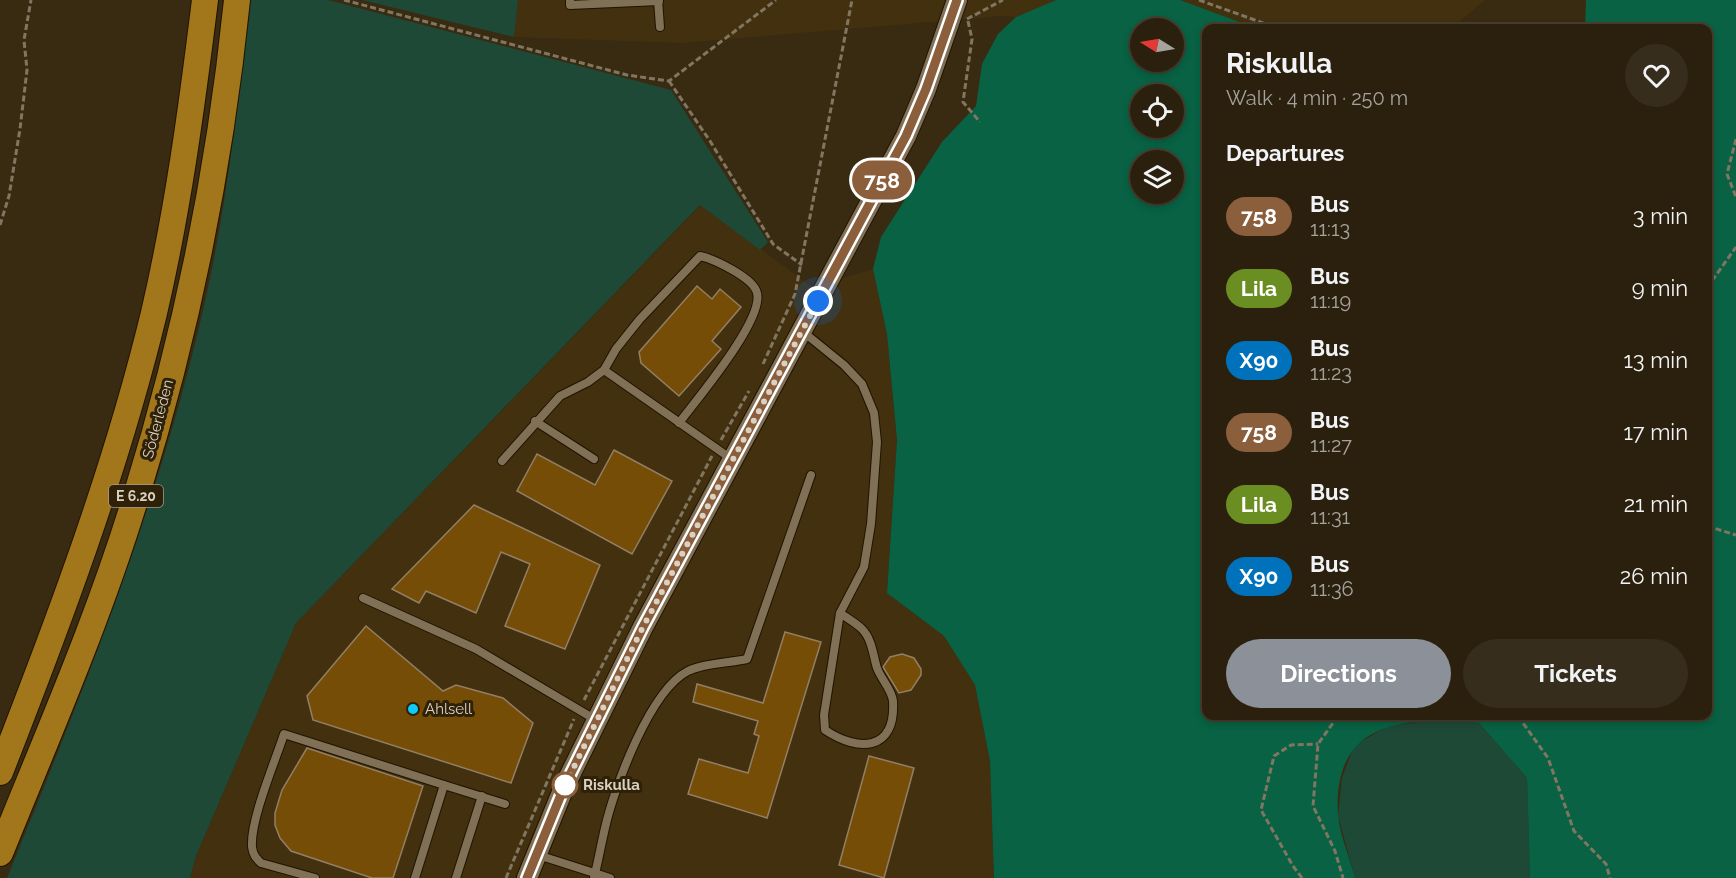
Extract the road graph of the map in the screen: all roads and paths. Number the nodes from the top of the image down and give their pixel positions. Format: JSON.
{"nodes":[{"id":1,"x":31,"y":0,"type":"edge"},
{"id":2,"x":205,"y":0,"type":"edge"},
{"id":3,"x":237,"y":0,"type":"edge"},
{"id":4,"x":344,"y":0,"type":"edge"},
{"id":5,"x":570,"y":0,"type":"edge"},
{"id":6,"x":776,"y":0,"type":"edge"},
{"id":7,"x":1003,"y":0,"type":"edge"},
{"id":8,"x":1198,"y":0,"type":"edge"},
{"id":9,"x":658,"y":1,"type":"edge"},
{"id":10,"x":956,"y":9,"type":"edge"},
{"id":11,"x":1266,"y":24,"type":"edge"},
{"id":12,"x":660,"y":27,"type":"dead end"},
{"id":13,"x":669,"y":81,"type":"junction"},
{"id":14,"x":980,"y":122,"type":"dead end"},
{"id":15,"x":1736,"y":139,"type":"edge"},
{"id":16,"x":1736,"y":197,"type":"edge"},
{"id":17,"x":0,"y":225,"type":"edge"},
{"id":18,"x":1736,"y":247,"type":"edge"},
{"id":19,"x":802,"y":265,"type":"dead end"},
{"id":20,"x":1712,"y":281,"type":"edge"},
{"id":21,"x":802,"y":331,"type":"junction"},
{"id":22,"x":604,"y":370,"type":"junction"},
{"id":23,"x":535,"y":421,"type":"junction"},
{"id":24,"x":679,"y":423,"type":"junction"},
{"id":25,"x":594,"y":459,"type":"dead end"},
{"id":26,"x":733,"y":460,"type":"junction"},
{"id":27,"x":502,"y":461,"type":"dead end"},
{"id":28,"x":811,"y":475,"type":"dead end"},
{"id":29,"x":1712,"y":528,"type":"edge"},
{"id":30,"x":1736,"y":535,"type":"edge"},
{"id":31,"x":363,"y":598,"type":"dead end"},
{"id":32,"x":840,"y":613,"type":"junction"},
{"id":33,"x":596,"y":720,"type":"junction"},
{"id":34,"x":1335,"y":720,"type":"edge"},
{"id":35,"x":1521,"y":720,"type":"edge"},
{"id":36,"x":1318,"y":744,"type":"junction"},
{"id":37,"x":0,"y":772,"type":"edge"},
{"id":38,"x":444,"y":785,"type":"junction"},
{"id":39,"x":482,"y":796,"type":"junction"},
{"id":40,"x":505,"y":804,"type":"dead end"},
{"id":41,"x":0,"y":853,"type":"edge"},
{"id":42,"x":536,"y":854,"type":"junction"},
{"id":43,"x":595,"y":876,"type":"edge"},
{"id":44,"x":315,"y":878,"type":"edge"},
{"id":45,"x":415,"y":878,"type":"edge"},
{"id":46,"x":456,"y":878,"type":"edge"},
{"id":47,"x":527,"y":878,"type":"edge"},
{"id":48,"x":609,"y":878,"type":"edge"},
{"id":49,"x":1302,"y":878,"type":"edge"},
{"id":50,"x":1343,"y":878,"type":"edge"},
{"id":51,"x":1610,"y":878,"type":"edge"}],
"edges":[{"from":1,"to":17,"type":"path"},
{"from":2,"to":37,"type":"highway","name":"Söderleden","number":"E 6.20"},
{"from":3,"to":41,"type":"highway","name":"Söderleden","number":"E 6.20"},
{"from":4,"to":13,"type":"path"},
{"from":5,"to":9,"type":"lane"},
{"from":6,"to":13,"type":"path"},
{"from":7,"to":10,"type":"path"},
{"from":8,"to":11,"type":"path"},
{"from":9,"to":12,"type":"lane"},
{"from":10,"to":14,"type":"path"},
{"from":10,"to":21,"type":"street"},
{"from":13,"to":19,"type":"path"},
{"from":15,"to":16,"type":"path"},
{"from":18,"to":20,"type":"path"},
{"from":21,"to":26,"type":"street"},
{"from":21,"to":32,"type":"lane"},
{"from":22,"to":23,"type":"lane"},
{"from":22,"to":24,"type":"lane"},
{"from":22,"to":24,"type":"lane"},
{"from":23,"to":25,"type":"lane"},
{"from":23,"to":27,"type":"lane"},
{"from":24,"to":26,"type":"lane"},
{"from":26,"to":33,"type":"street"},
{"from":28,"to":43,"type":"lane"},
{"from":29,"to":30,"type":"path"},
{"from":31,"to":33,"type":"lane"},
{"from":32,"to":32,"type":"lane"},
{"from":33,"to":42,"type":"street"},
{"from":34,"to":36,"type":"path"},
{"from":35,"to":51,"type":"path"},
{"from":36,"to":49,"type":"path"},
{"from":36,"to":50,"type":"path"},
{"from":38,"to":39,"type":"lane"},
{"from":38,"to":44,"type":"lane"},
{"from":38,"to":45,"type":"lane"},
{"from":39,"to":40,"type":"lane"},
{"from":39,"to":46,"type":"lane"},
{"from":42,"to":43,"type":"lane"},
{"from":42,"to":47,"type":"street"},
{"from":43,"to":48,"type":"lane"}]}
